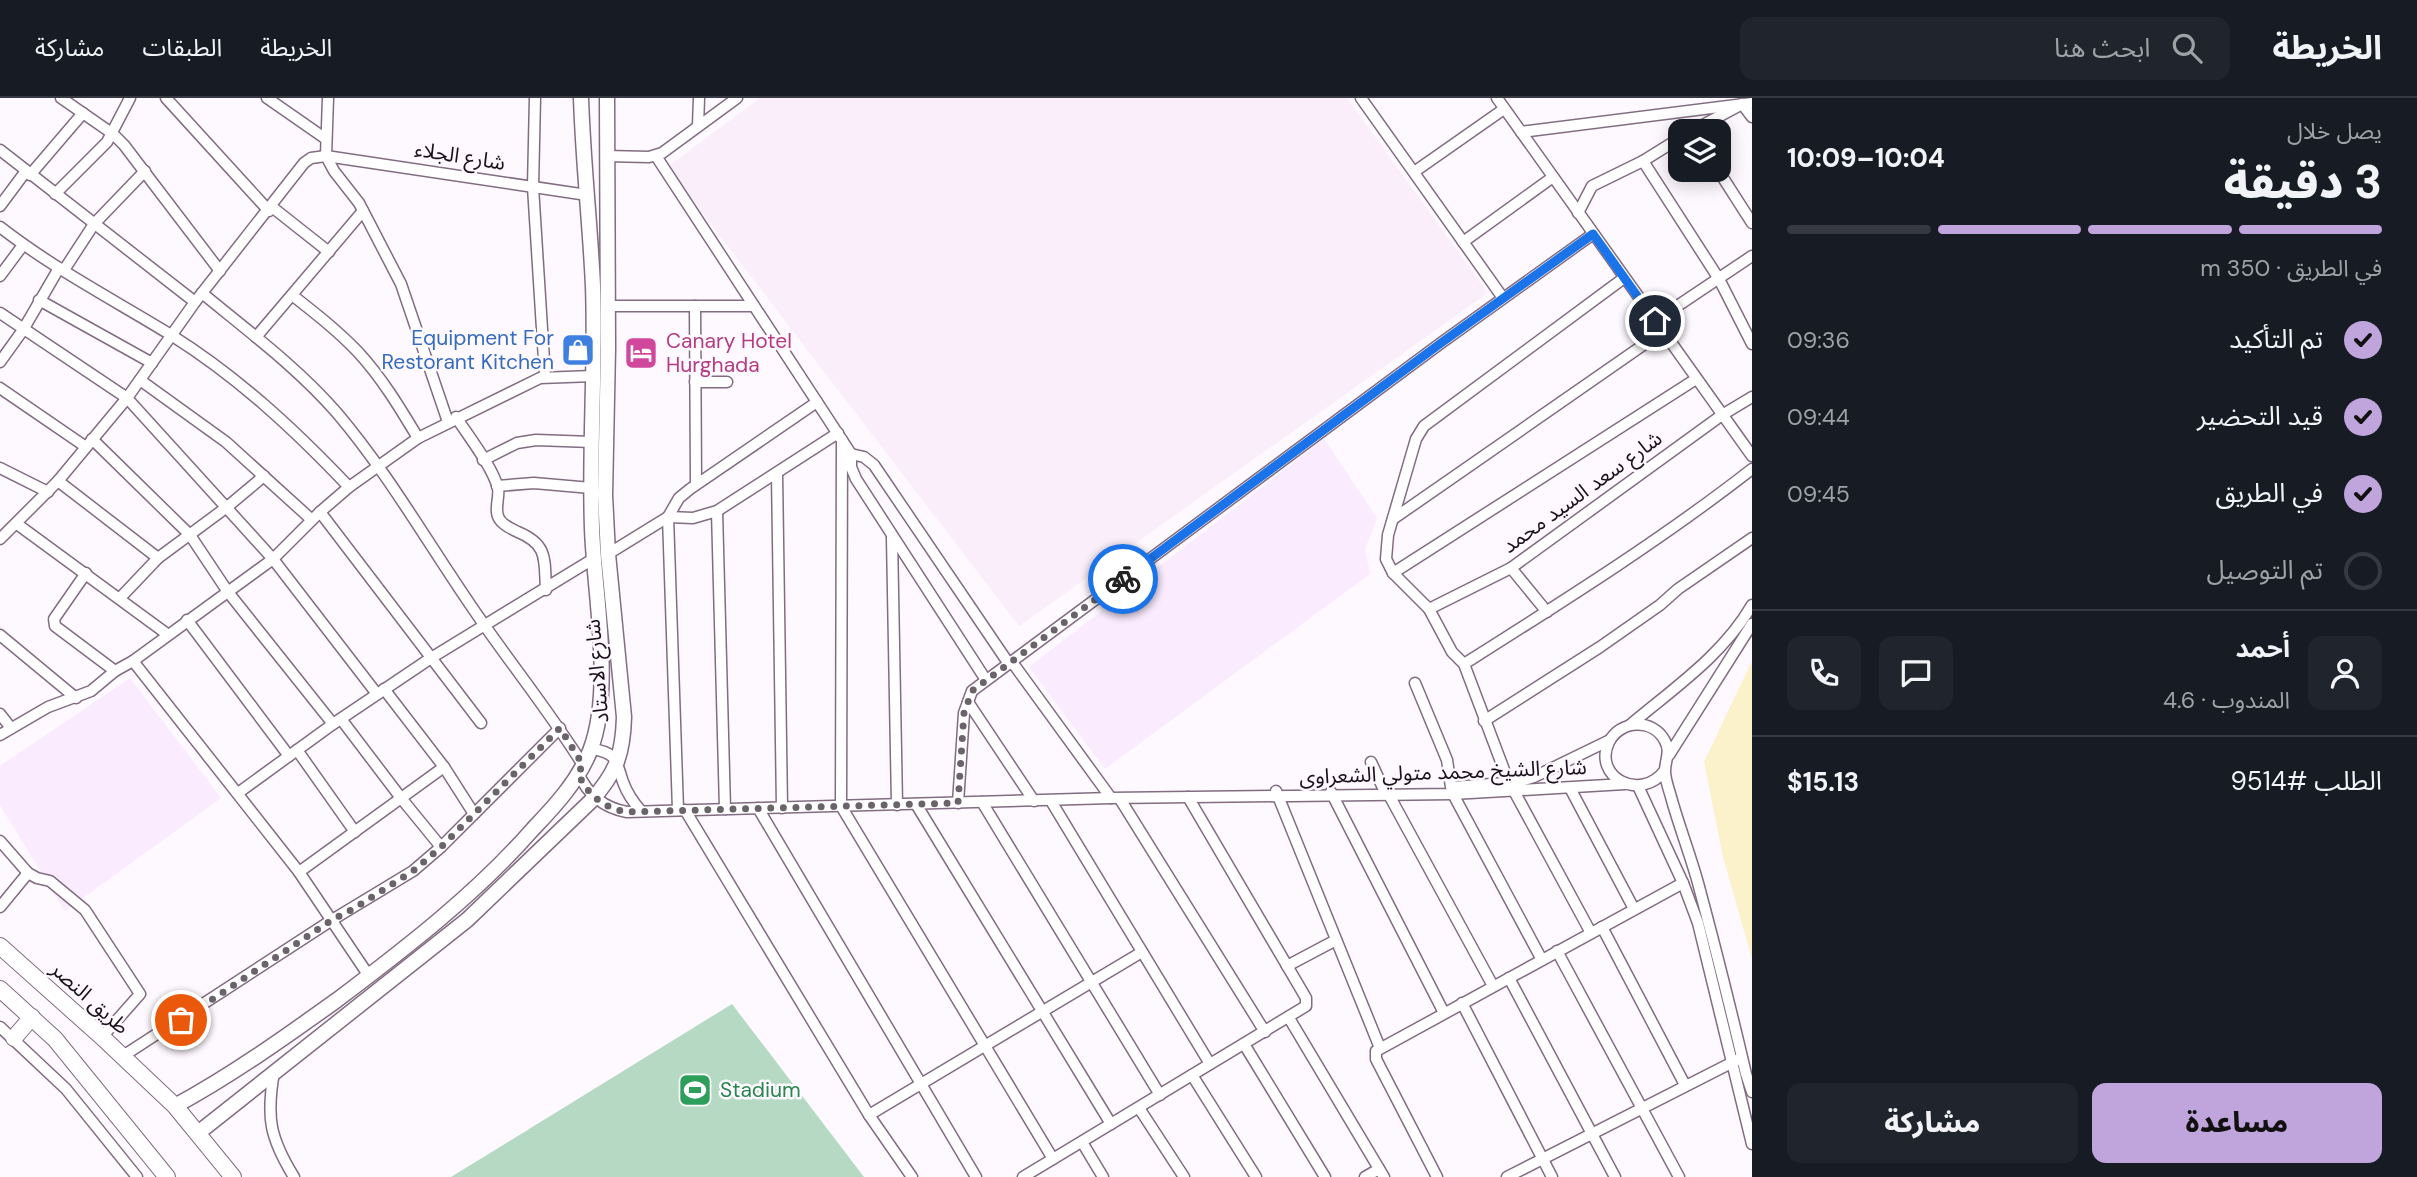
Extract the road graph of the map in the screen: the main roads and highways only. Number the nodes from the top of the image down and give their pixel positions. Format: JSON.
{"nodes":[{"id":1,"x":581,"y":98,"type":"edge"},
{"id":2,"x":607,"y":98,"type":"edge"},
{"id":3,"x":0,"y":946,"type":"edge"},
{"id":4,"x":0,"y":989,"type":"edge"},
{"id":5,"x":32,"y":1017,"type":"junction"},
{"id":6,"x":14,"y":1038,"type":"road end"},
{"id":7,"x":175,"y":1106,"type":"junction"},
{"id":8,"x":198,"y":1133,"type":"junction"},
{"id":9,"x":167,"y":1177,"type":"edge"},
{"id":10,"x":233,"y":1177,"type":"edge"}],
"edges":[{"from":1,"to":7,"type":"main road","name":"شارع الاستاد"},
{"from":2,"to":8,"type":"main road","name":"شارع الاستاد"},
{"from":3,"to":7,"type":"main road","name":"طريق النصر"},
{"from":4,"to":5,"type":"main road"},
{"from":5,"to":6,"type":"main road"},
{"from":5,"to":9,"type":"main road"},
{"from":7,"to":8,"type":"main road","name":"طريق النصر"},
{"from":8,"to":10,"type":"main road","name":"طريق النصر"}]}
